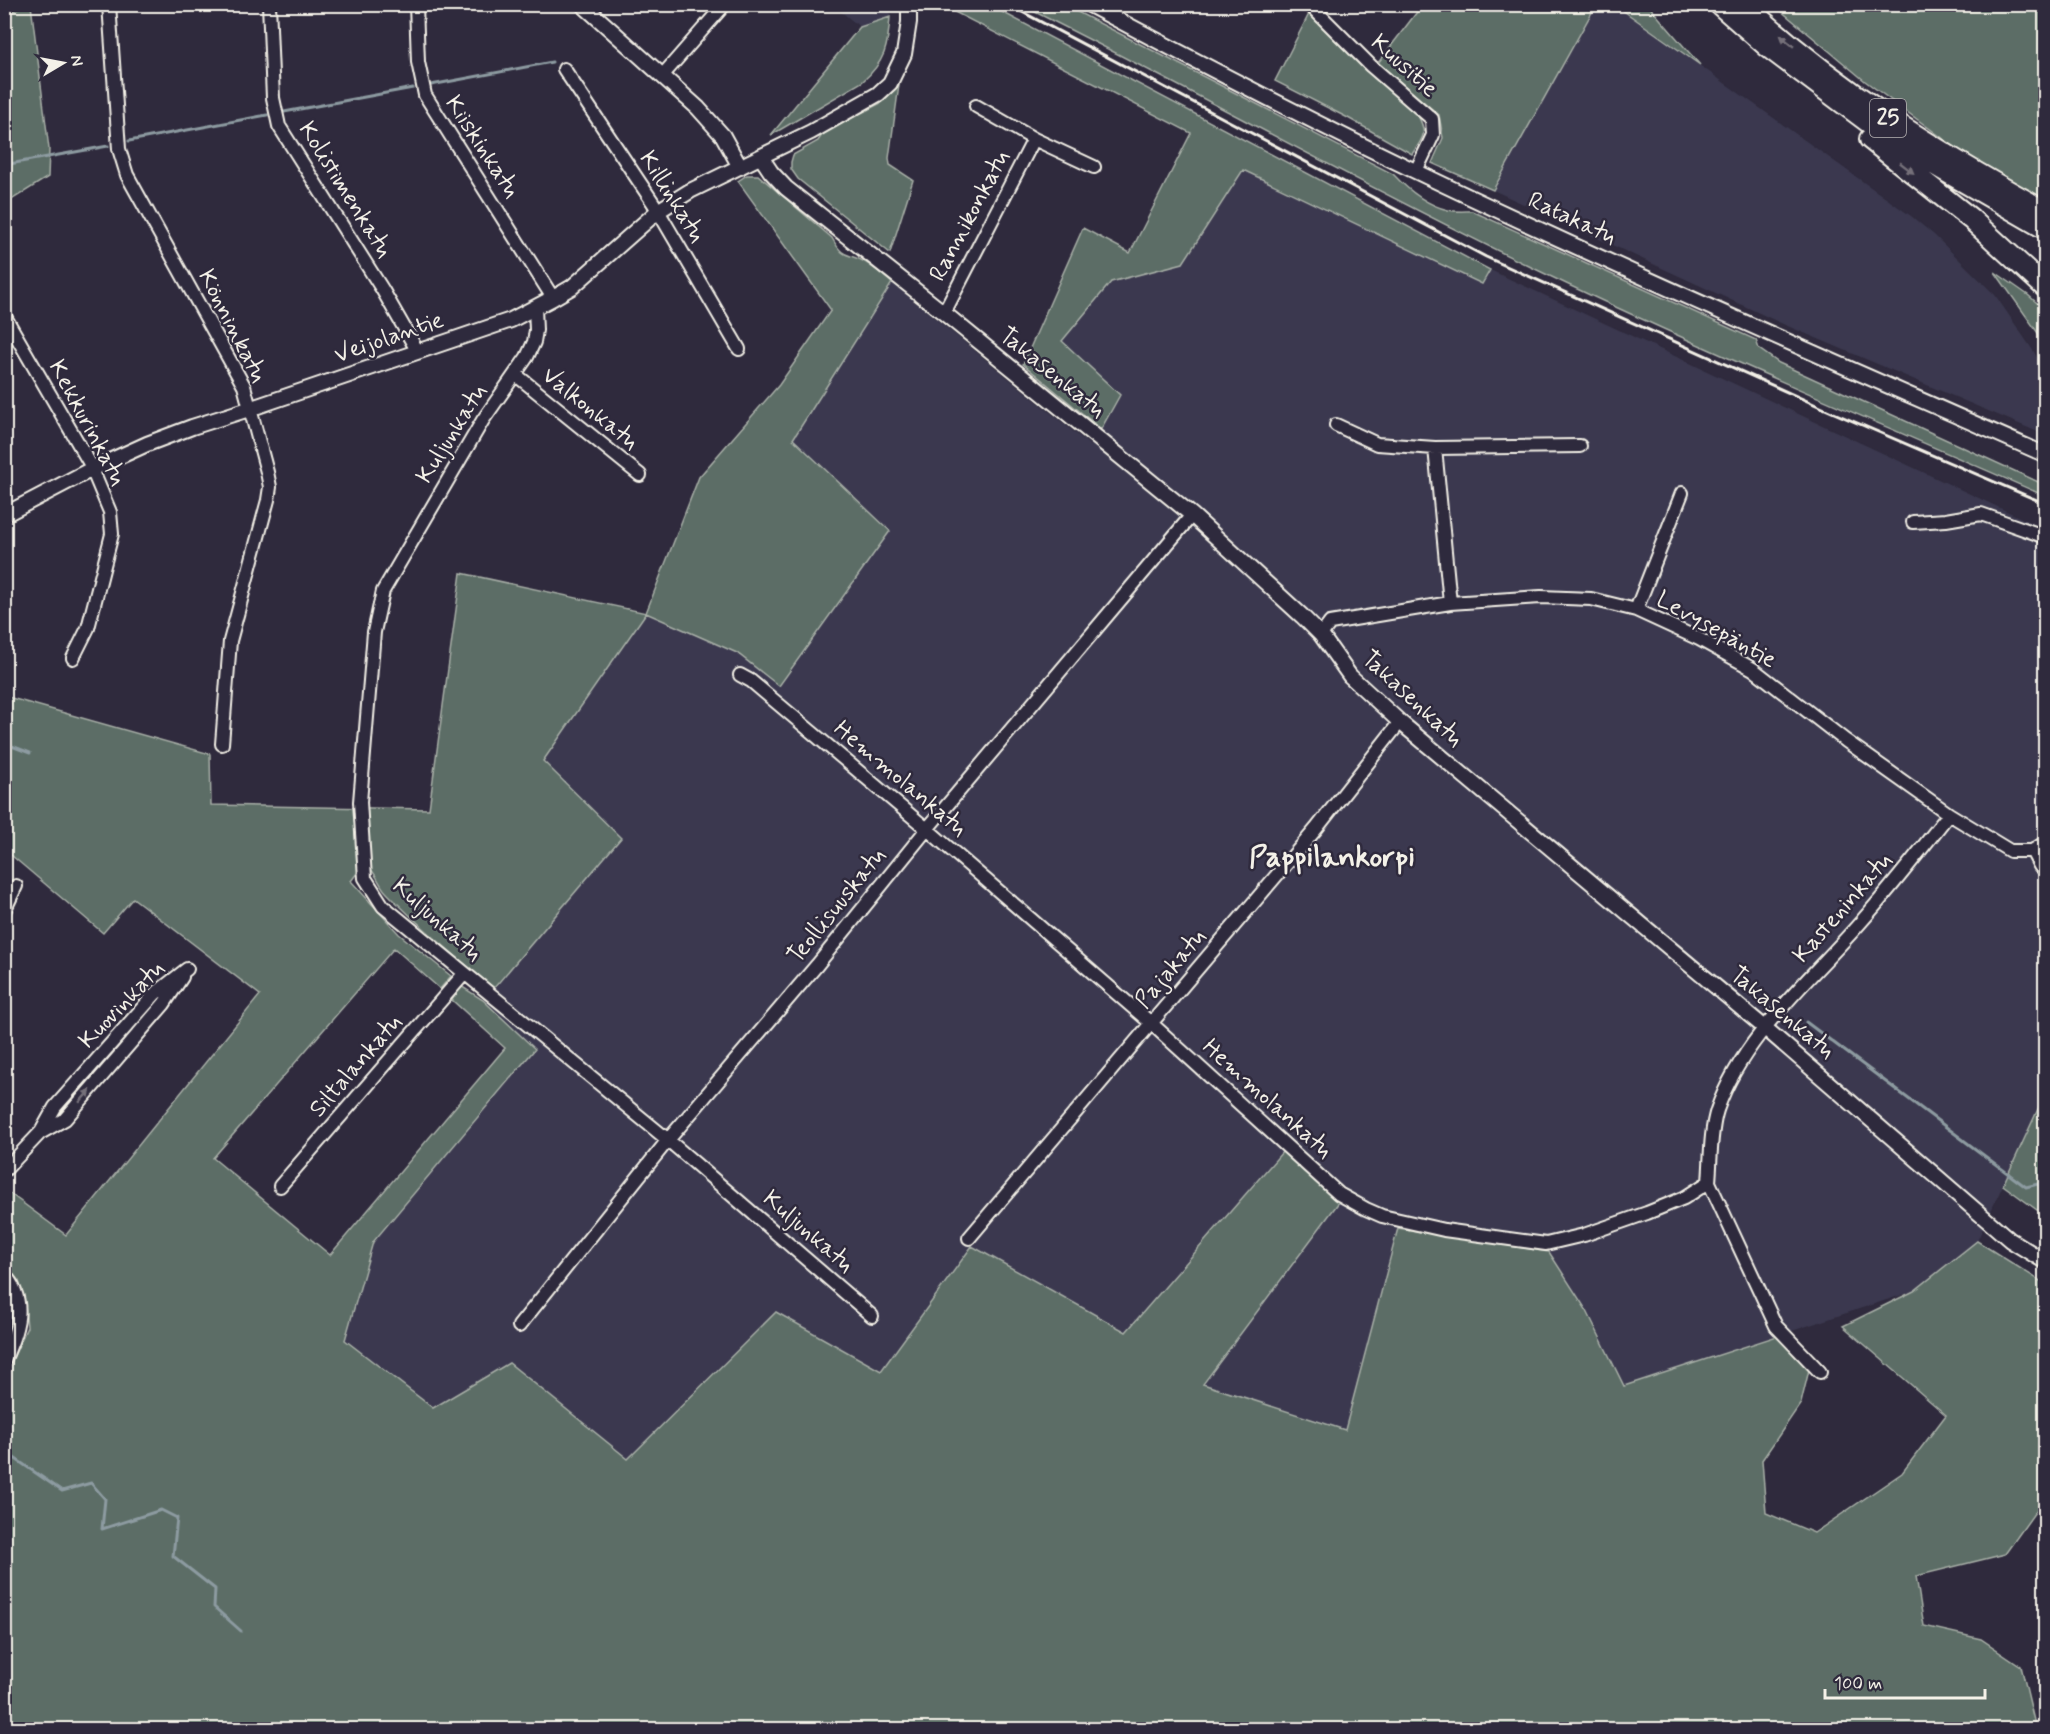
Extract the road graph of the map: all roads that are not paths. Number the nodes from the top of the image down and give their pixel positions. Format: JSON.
{"nodes":[{"id":1,"x":109,"y":4,"type":"edge"},
{"id":2,"x":269,"y":4,"type":"edge"},
{"id":3,"x":416,"y":4,"type":"edge"},
{"id":4,"x":582,"y":4,"type":"edge"},
{"id":5,"x":725,"y":4,"type":"edge"},
{"id":6,"x":909,"y":4,"type":"edge"},
{"id":7,"x":1088,"y":4,"type":"edge"},
{"id":8,"x":1309,"y":4,"type":"edge"},
{"id":9,"x":1719,"y":4,"type":"edge"},
{"id":10,"x":1744,"y":4,"type":"edge"},
{"id":11,"x":1768,"y":47,"type":"junction"},
{"id":12,"x":564,"y":69,"type":"dead end"},
{"id":13,"x":662,"y":76,"type":"junction"},
{"id":14,"x":976,"y":106,"type":"dead end"},
{"id":15,"x":1034,"y":139,"type":"junction"},
{"id":16,"x":761,"y":157,"type":"junction"},
{"id":17,"x":740,"y":167,"type":"junction"},
{"id":18,"x":1094,"y":167,"type":"dead end"},
{"id":19,"x":1416,"y":171,"type":"junction"},
{"id":20,"x":658,"y":211,"type":"junction"},
{"id":21,"x":2046,"y":212,"type":"edge"},
{"id":22,"x":2046,"y":229,"type":"edge"},
{"id":23,"x":2046,"y":288,"type":"edge"},
{"id":24,"x":553,"y":298,"type":"junction"},
{"id":25,"x":535,"y":308,"type":"junction"},
{"id":26,"x":944,"y":313,"type":"junction"},
{"id":27,"x":4,"y":315,"type":"edge"},
{"id":28,"x":739,"y":349,"type":"dead end"},
{"id":29,"x":418,"y":352,"type":"junction"},
{"id":30,"x":515,"y":374,"type":"junction"},
{"id":31,"x":249,"y":410,"type":"junction"},
{"id":32,"x":1336,"y":425,"type":"dead end"},
{"id":33,"x":1580,"y":446,"type":"dead end"},
{"id":34,"x":1435,"y":448,"type":"junction"},
{"id":35,"x":2046,"y":455,"type":"edge"},
{"id":36,"x":92,"y":469,"type":"junction"},
{"id":37,"x":640,"y":475,"type":"dead end"},
{"id":38,"x":1682,"y":493,"type":"dead end"},
{"id":39,"x":4,"y":515,"type":"edge"},
{"id":40,"x":1192,"y":515,"type":"junction"},
{"id":41,"x":1913,"y":522,"type":"dead end"},
{"id":42,"x":2046,"y":537,"type":"edge"},
{"id":43,"x":1450,"y":603,"type":"junction"},
{"id":44,"x":1636,"y":610,"type":"junction"},
{"id":45,"x":1321,"y":635,"type":"junction"},
{"id":46,"x":73,"y":658,"type":"dead end"},
{"id":47,"x":740,"y":675,"type":"dead end"},
{"id":48,"x":1400,"y":722,"type":"junction"},
{"id":49,"x":222,"y":744,"type":"dead end"},
{"id":50,"x":1949,"y":814,"type":"junction"},
{"id":51,"x":927,"y":829,"type":"junction"},
{"id":52,"x":2046,"y":842,"type":"edge"},
{"id":53,"x":2032,"y":851,"type":"junction"},
{"id":54,"x":2046,"y":870,"type":"edge"},
{"id":55,"x":4,"y":897,"type":"edge"},
{"id":56,"x":4,"y":911,"type":"edge"},
{"id":57,"x":464,"y":974,"type":"junction"},
{"id":58,"x":1152,"y":1024,"type":"junction"},
{"id":59,"x":1766,"y":1028,"type":"junction"},
{"id":60,"x":40,"y":1132,"type":"junction"},
{"id":61,"x":668,"y":1140,"type":"junction"},
{"id":62,"x":4,"y":1171,"type":"edge"},
{"id":63,"x":1709,"y":1182,"type":"junction"},
{"id":64,"x":280,"y":1186,"type":"dead end"},
{"id":65,"x":969,"y":1238,"type":"dead end"},
{"id":66,"x":2046,"y":1262,"type":"edge"},
{"id":67,"x":4,"y":1274,"type":"edge"},
{"id":68,"x":872,"y":1316,"type":"dead end"},
{"id":69,"x":519,"y":1326,"type":"dead end"},
{"id":70,"x":4,"y":1360,"type":"edge"},
{"id":71,"x":1820,"y":1372,"type":"dead end"}],
"edges":[{"from":1,"to":31,"type":"street","name":"Könninkatu"},
{"from":2,"to":29,"type":"street","name":"Kolistimenkatu"},
{"from":3,"to":24,"type":"street","name":"Kiiskinkatu"},
{"from":4,"to":13,"type":"street"},
{"from":5,"to":13,"type":"street"},
{"from":6,"to":16,"type":"street","name":"Veijolantie"},
{"from":7,"to":19,"type":"street","name":"Ratakatu"},
{"from":8,"to":19,"type":"street","name":"Kuusitie"},
{"from":9,"to":11,"type":"highway","number":"25"},
{"from":21,"to":10,"type":"highway","number":"25","one_way":true},
{"from":11,"to":22,"type":"highway","number":"25"},
{"from":11,"to":23,"type":"highway","one_way":true},
{"from":12,"to":20,"type":"street","name":"Killinkatu"},
{"from":13,"to":17,"type":"street"},
{"from":14,"to":15,"type":"street","name":"Rannikonkatu"},
{"from":15,"to":18,"type":"street","name":"Rannikonkatu"},
{"from":15,"to":26,"type":"street","name":"Rannikonkatu"},
{"from":16,"to":17,"type":"street","name":"Veijolantie"},
{"from":16,"to":26,"type":"street","name":"Takasenkatu"},
{"from":17,"to":20,"type":"street","name":"Veijolantie"},
{"from":19,"to":35,"type":"street","name":"Ratakatu"},
{"from":20,"to":24,"type":"street","name":"Veijolantie"},
{"from":20,"to":28,"type":"street","name":"Killinkatu"},
{"from":24,"to":25,"type":"street","name":"Veijolantie"},
{"from":25,"to":29,"type":"street","name":"Veijolantie"},
{"from":25,"to":30,"type":"street","name":"Kuljunkatu"},
{"from":26,"to":40,"type":"street","name":"Takasenkatu"},
{"from":27,"to":36,"type":"street","name":"Kekkurinkatu"},
{"from":29,"to":31,"type":"street","name":"Veijolantie"},
{"from":30,"to":37,"type":"street","name":"Valkonkatu"},
{"from":30,"to":57,"type":"street","name":"Kuljunkatu"},
{"from":31,"to":36,"type":"street","name":"Veijolantie"},
{"from":31,"to":49,"type":"street","name":"Könninkatu"},
{"from":32,"to":34,"type":"street"},
{"from":33,"to":34,"type":"street"},
{"from":34,"to":43,"type":"street"},
{"from":36,"to":39,"type":"street","name":"Veijolantie"},
{"from":36,"to":46,"type":"street","name":"Kekkurinkatu"},
{"from":38,"to":44,"type":"street"},
{"from":40,"to":45,"type":"street","name":"Takasenkatu"},
{"from":40,"to":51,"type":"street","name":"Teollisuuskatu"},
{"from":41,"to":42,"type":"street"},
{"from":43,"to":44,"type":"street","name":"Levysepäntie"},
{"from":43,"to":45,"type":"street","name":"Levysepäntie"},
{"from":44,"to":50,"type":"street","name":"Levysepäntie"},
{"from":45,"to":48,"type":"street","name":"Takasenkatu"},
{"from":47,"to":51,"type":"street","name":"Hemmolankatu"},
{"from":48,"to":58,"type":"street","name":"Pajakatu"},
{"from":48,"to":59,"type":"street","name":"Takasenkatu"},
{"from":50,"to":53,"type":"street","name":"Levysepäntie"},
{"from":50,"to":59,"type":"street","name":"Kasteninkatu"},
{"from":51,"to":58,"type":"street","name":"Hemmolankatu"},
{"from":51,"to":61,"type":"street","name":"Teollisuuskatu"},
{"from":52,"to":53,"type":"street"},
{"from":53,"to":54,"type":"street"},
{"from":55,"to":56,"type":"street"},
{"from":57,"to":61,"type":"street","name":"Kuljunkatu"},
{"from":57,"to":64,"type":"street","name":"Siltalankatu"},
{"from":58,"to":63,"type":"street","name":"Hemmolankatu"},
{"from":58,"to":65,"type":"street","name":"Pajakatu"},
{"from":59,"to":63,"type":"street"},
{"from":59,"to":66,"type":"street","name":"Takasenkatu"},
{"from":60,"to":60,"type":"street","name":"Kuovinkatu","one_way":true},
{"from":60,"to":62,"type":"street","name":"Kuovinkatu"},
{"from":61,"to":68,"type":"street","name":"Kuljunkatu"},
{"from":61,"to":69,"type":"street","name":"Teollisuuskatu"},
{"from":63,"to":71,"type":"street"},
{"from":67,"to":70,"type":"street"}]}
